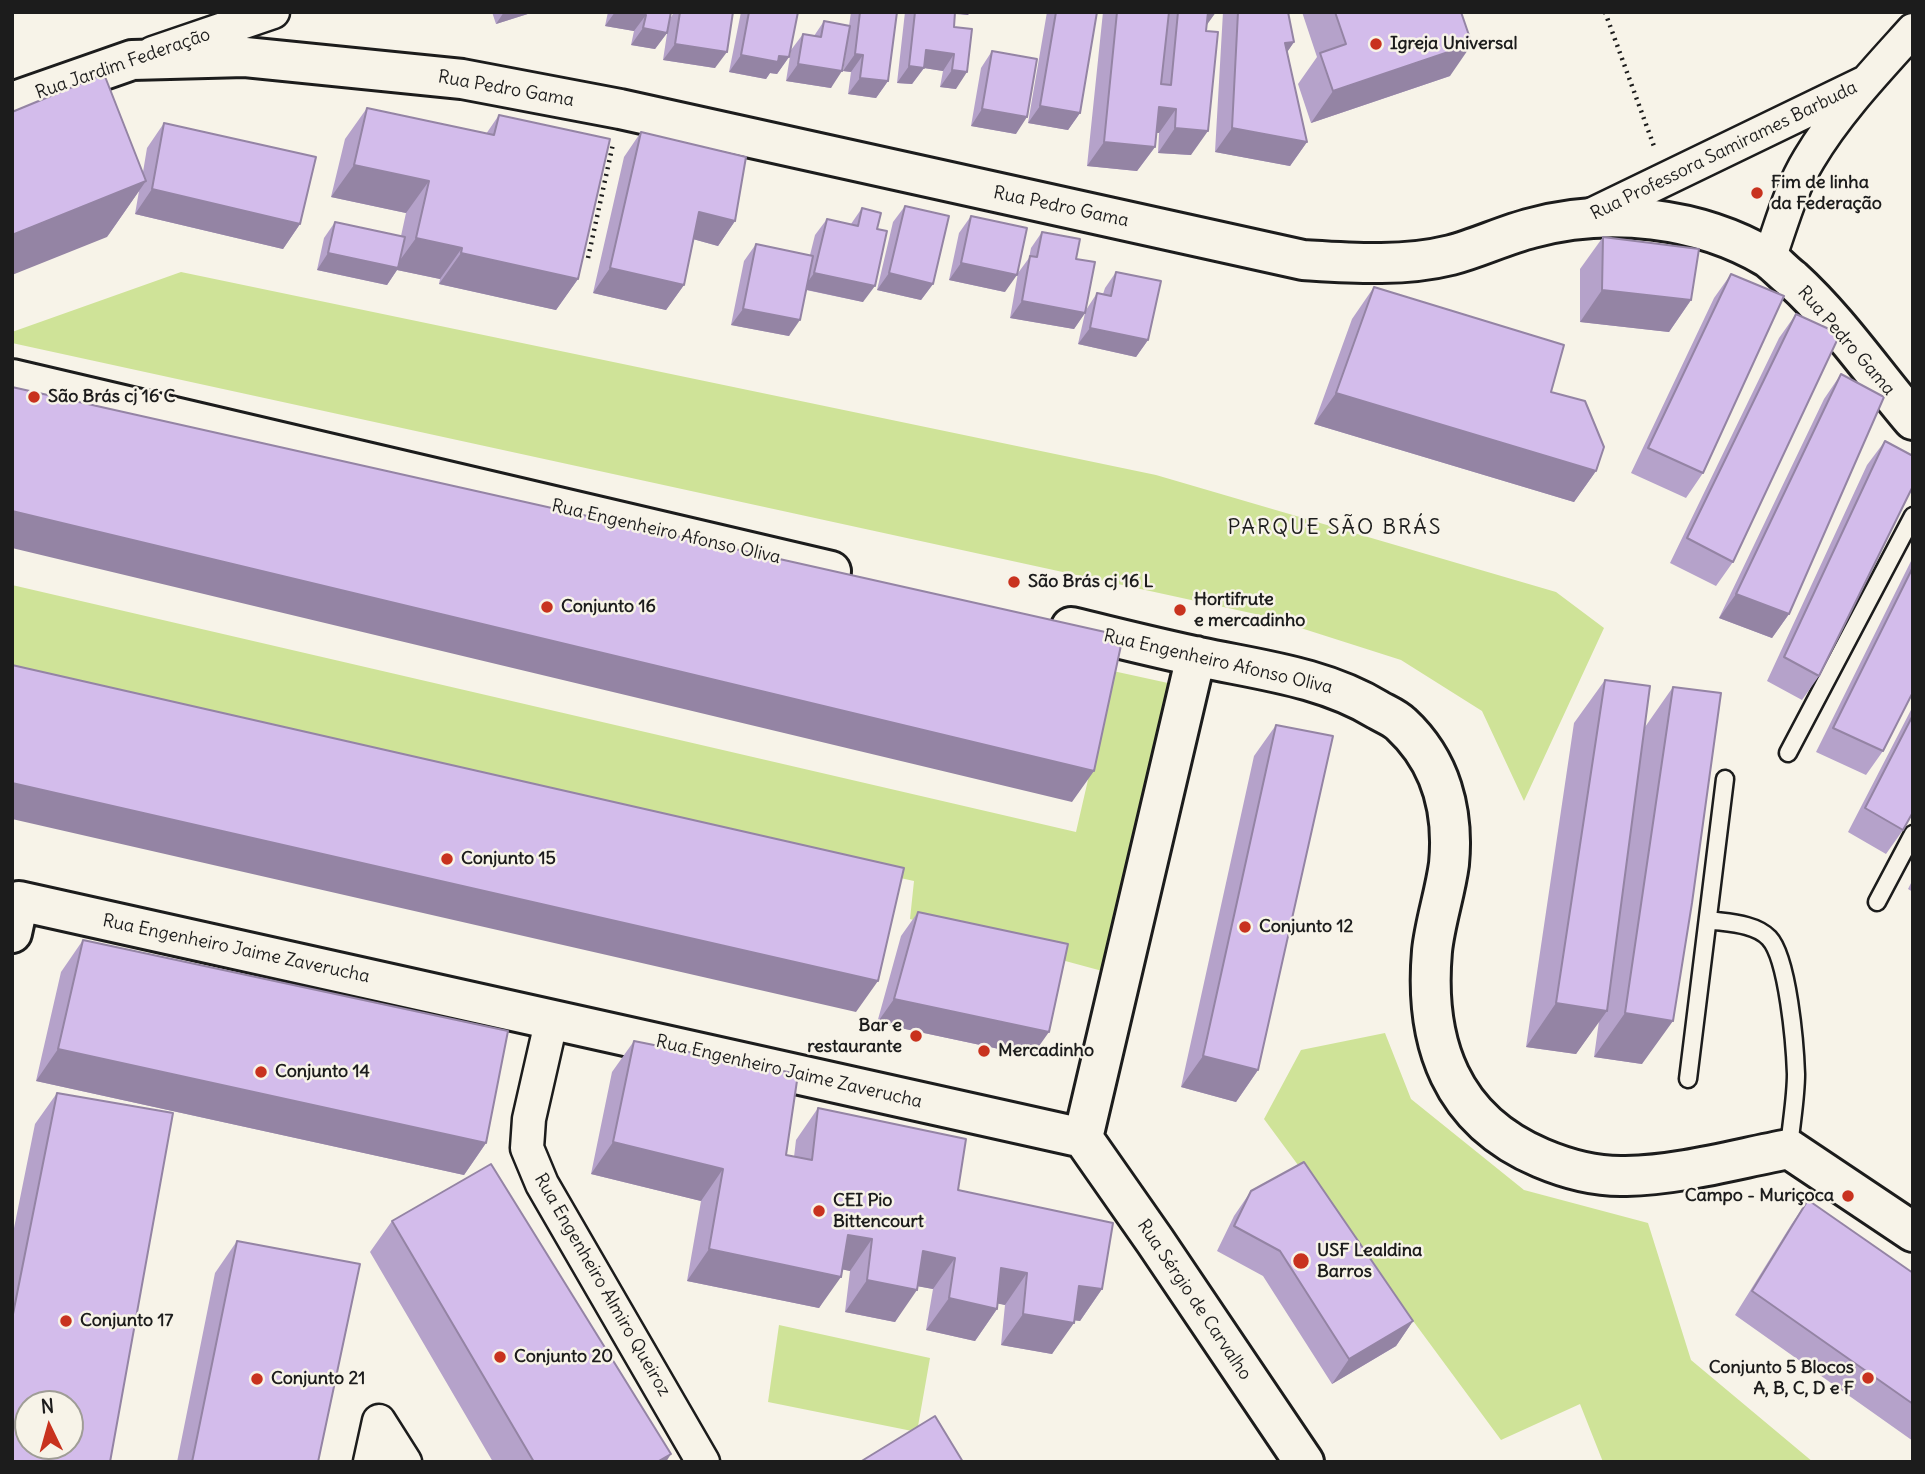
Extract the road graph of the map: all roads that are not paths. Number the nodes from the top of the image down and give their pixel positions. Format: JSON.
{"nodes":[{"id":1,"x":273,"y":12,"type":"edge"},
{"id":2,"x":1913,"y":30,"type":"edge"},
{"id":3,"x":132,"y":60,"type":"junction"},
{"id":4,"x":1866,"y":82,"type":"junction"},
{"id":5,"x":12,"y":102,"type":"edge"},
{"id":6,"x":1582,"y":219,"type":"junction"},
{"id":7,"x":1769,"y":259,"type":"junction"},
{"id":8,"x":12,"y":379,"type":"edge"},
{"id":9,"x":1913,"y":420,"type":"edge"},
{"id":10,"x":1913,"y":516,"type":"edge"},
{"id":11,"x":869,"y":580,"type":"edge"},
{"id":12,"x":1032,"y":618,"type":"edge"},
{"id":13,"x":1196,"y":656,"type":"junction"},
{"id":14,"x":1788,"y":753,"type":"dead end"},
{"id":15,"x":1725,"y":779,"type":"dead end"},
{"id":16,"x":1913,"y":834,"type":"edge"},
{"id":17,"x":1877,"y":902,"type":"dead end"},
{"id":18,"x":15,"y":911,"type":"edge"},
{"id":19,"x":1708,"y":920,"type":"junction"},
{"id":20,"x":552,"y":1018,"type":"junction"},
{"id":21,"x":1688,"y":1079,"type":"dead end"},
{"id":22,"x":1083,"y":1138,"type":"junction"},
{"id":23,"x":1789,"y":1149,"type":"junction"},
{"id":24,"x":1913,"y":1232,"type":"edge"},
{"id":25,"x":370,"y":1462,"type":"edge"},
{"id":26,"x":405,"y":1462,"type":"edge"},
{"id":27,"x":703,"y":1462,"type":"edge"},
{"id":28,"x":1304,"y":1462,"type":"edge"}],
"edges":[{"from":1,"to":3,"type":"street","name":"Rua Jardim Federação"},
{"from":2,"to":4,"type":"street","name":"Rua Professora Samirames Barbuda"},
{"from":3,"to":5,"type":"street","name":"Rua Jardim Federação"},
{"from":3,"to":6,"type":"street","name":"Rua Pedro Gama"},
{"from":4,"to":6,"type":"street","name":"Rua Professora Samirames Barbuda"},
{"from":4,"to":7,"type":"street","name":"Rua Professora Samirames Barbuda"},
{"from":6,"to":7,"type":"street","name":"Rua Pedro Gama"},
{"from":7,"to":9,"type":"street","name":"Rua Pedro Gama"},
{"from":8,"to":11,"type":"street","name":"Rua Engenheiro Afonso Oliva"},
{"from":10,"to":14,"type":"lane"},
{"from":12,"to":13,"type":"street","name":"Rua Engenheiro Afonso Oliva"},
{"from":13,"to":22,"type":"street"},
{"from":13,"to":23,"type":"street","name":"Rua Engenheiro Afonso Oliva"},
{"from":15,"to":19,"type":"lane"},
{"from":16,"to":17,"type":"lane"},
{"from":18,"to":20,"type":"street","name":"Rua Engenheiro Jaime Zaverucha"},
{"from":19,"to":21,"type":"lane"},
{"from":19,"to":23,"type":"lane"},
{"from":20,"to":22,"type":"street","name":"Rua Engenheiro Jaime Zaverucha"},
{"from":20,"to":27,"type":"street","name":"Rua Engenheiro Almiro Queiroz"},
{"from":22,"to":28,"type":"street","name":"Rua Sérgio de Carvalho"},
{"from":23,"to":24,"type":"street"},
{"from":25,"to":26,"type":"street"}]}
